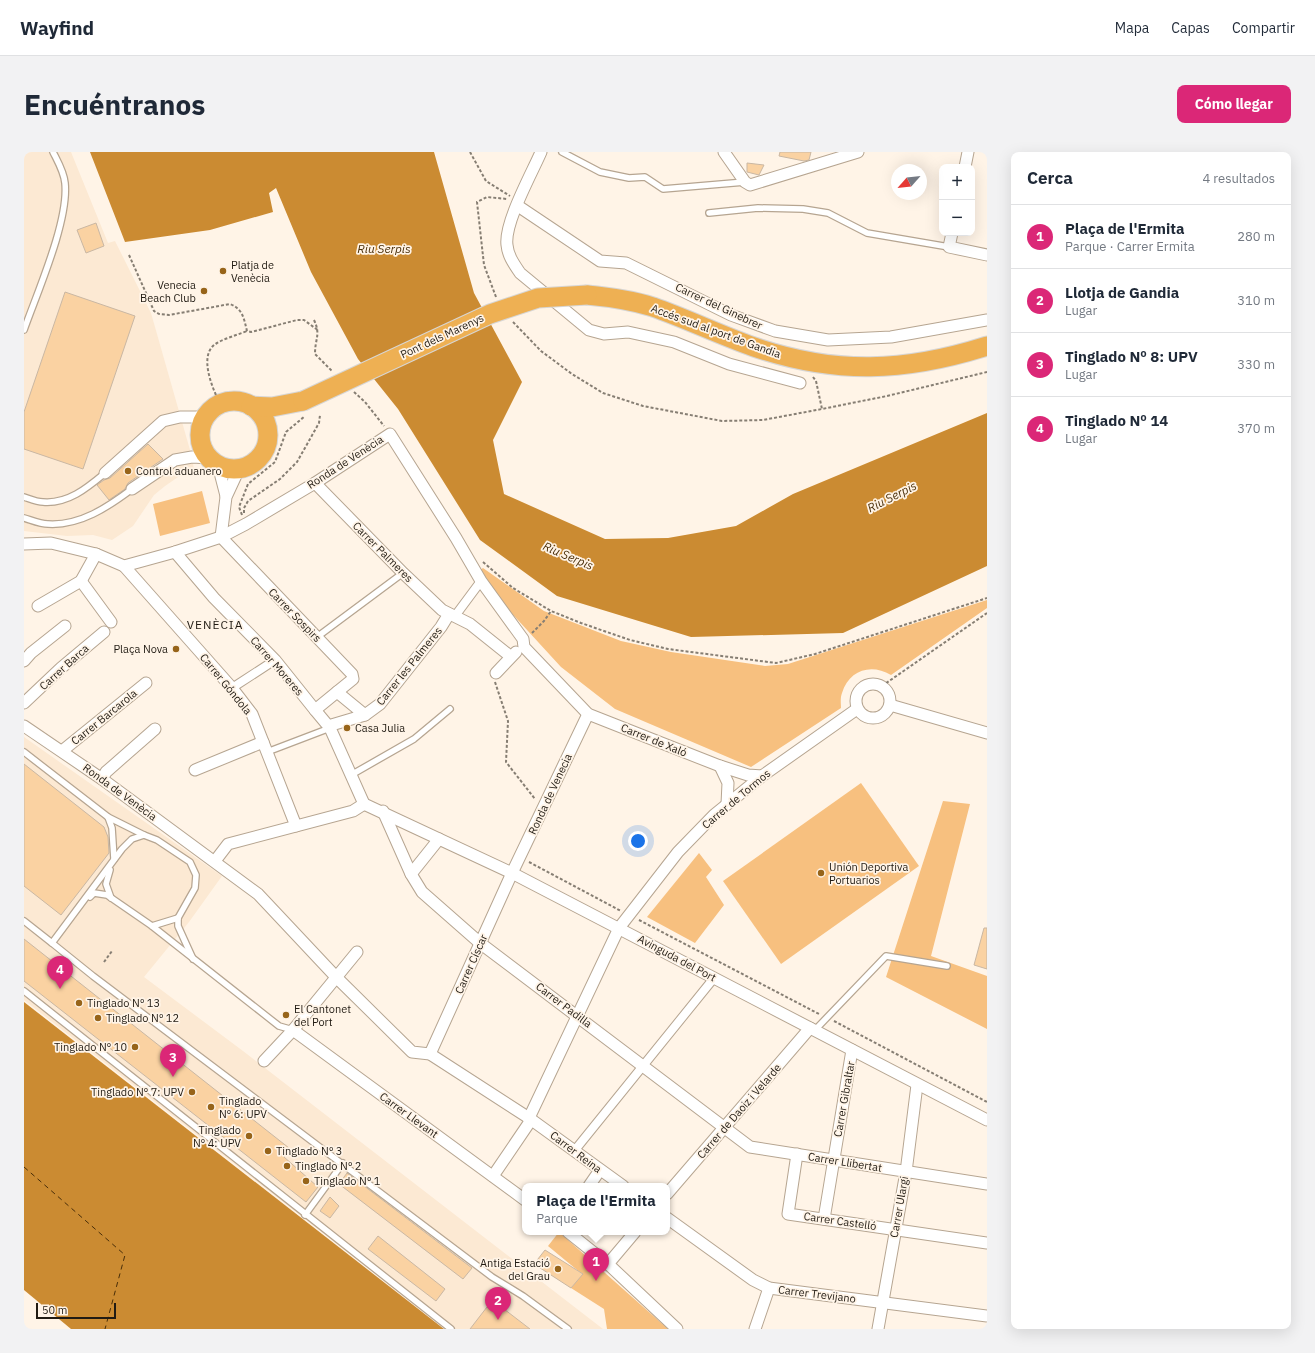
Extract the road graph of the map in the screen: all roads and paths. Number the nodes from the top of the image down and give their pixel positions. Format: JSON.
{"nodes":[{"id":1,"x":53,"y":152,"type":"edge"},
{"id":2,"x":470,"y":152,"type":"edge"},
{"id":3,"x":541,"y":152,"type":"edge"},
{"id":4,"x":562,"y":152,"type":"edge"},
{"id":5,"x":724,"y":152,"type":"edge"},
{"id":6,"x":858,"y":152,"type":"edge"},
{"id":7,"x":968,"y":152,"type":"edge"},
{"id":8,"x":966,"y":164,"type":"edge"},
{"id":9,"x":745,"y":182,"type":"junction"},
{"id":10,"x":518,"y":204,"type":"junction"},
{"id":11,"x":709,"y":213,"type":"dead end"},
{"id":12,"x":951,"y":236,"type":"edge"},
{"id":13,"x":949,"y":247,"type":"junction"},
{"id":14,"x":129,"y":255,"type":"dead end"},
{"id":15,"x":987,"y":255,"type":"edge"},
{"id":16,"x":587,"y":295,"type":"joint"},
{"id":17,"x":497,"y":299,"type":"dead end"},
{"id":18,"x":510,"y":317,"type":"dead end"},
{"id":19,"x":987,"y":320,"type":"edge"},
{"id":20,"x":24,"y":330,"type":"edge"},
{"id":21,"x":319,"y":331,"type":"dead end"},
{"id":22,"x":246,"y":332,"type":"junction"},
{"id":23,"x":987,"y":346,"type":"edge"},
{"id":24,"x":326,"y":365,"type":"dead end"},
{"id":25,"x":326,"y":370,"type":"dead end"},
{"id":26,"x":800,"y":383,"type":"dead end"},
{"id":27,"x":220,"y":404,"type":"junction"},
{"id":28,"x":251,"y":406,"type":"junction"},
{"id":29,"x":306,"y":407,"type":"junction"},
{"id":30,"x":822,"y":409,"type":"dead end"},
{"id":31,"x":320,"y":415,"type":"dead end"},
{"id":32,"x":206,"y":417,"type":"junction"},
{"id":33,"x":268,"y":435,"type":"junction"},
{"id":34,"x":214,"y":462,"type":"junction"},
{"id":35,"x":239,"y":469,"type":"junction"},
{"id":36,"x":105,"y":473,"type":"joint"},
{"id":37,"x":315,"y":483,"type":"junction"},
{"id":38,"x":132,"y":489,"type":"joint"},
{"id":39,"x":24,"y":497,"type":"edge"},
{"id":40,"x":226,"y":497,"type":"junction"},
{"id":41,"x":24,"y":518,"type":"edge"},
{"id":42,"x":247,"y":523,"type":"junction"},
{"id":43,"x":221,"y":537,"type":"junction"},
{"id":44,"x":24,"y":544,"type":"edge"},
{"id":45,"x":174,"y":552,"type":"junction"},
{"id":46,"x":96,"y":554,"type":"junction"},
{"id":47,"x":482,"y":561,"type":"dead end"},
{"id":48,"x":124,"y":566,"type":"junction"},
{"id":49,"x":403,"y":573,"type":"junction"},
{"id":50,"x":81,"y":581,"type":"junction"},
{"id":51,"x":481,"y":581,"type":"junction"},
{"id":52,"x":987,"y":598,"type":"edge"},
{"id":53,"x":38,"y":606,"type":"dead end"},
{"id":54,"x":550,"y":611,"type":"junction"},
{"id":55,"x":987,"y":613,"type":"edge"},
{"id":56,"x":452,"y":615,"type":"junction"},
{"id":57,"x":111,"y":622,"type":"dead end"},
{"id":58,"x":65,"y":626,"type":"dead end"},
{"id":59,"x":104,"y":632,"type":"dead end"},
{"id":60,"x":317,"y":637,"type":"junction"},
{"id":61,"x":524,"y":643,"type":"junction"},
{"id":62,"x":510,"y":656,"type":"junction"},
{"id":63,"x":275,"y":660,"type":"junction"},
{"id":64,"x":24,"y":661,"type":"edge"},
{"id":65,"x":496,"y":673,"type":"joint"},
{"id":66,"x":146,"y":683,"type":"dead end"},
{"id":67,"x":882,"y":686,"type":"junction"},
{"id":68,"x":232,"y":688,"type":"junction"},
{"id":69,"x":337,"y":692,"type":"junction"},
{"id":70,"x":24,"y":703,"type":"edge"},
{"id":71,"x":890,"y":705,"type":"junction"},
{"id":72,"x":450,"y":709,"type":"dead end"},
{"id":73,"x":858,"y":709,"type":"junction"},
{"id":74,"x":315,"y":710,"type":"junction"},
{"id":75,"x":588,"y":714,"type":"junction"},
{"id":76,"x":365,"y":715,"type":"junction"},
{"id":77,"x":24,"y":726,"type":"edge"},
{"id":78,"x":329,"y":727,"type":"junction"},
{"id":79,"x":155,"y":729,"type":"dead end"},
{"id":80,"x":987,"y":733,"type":"edge"},
{"id":81,"x":265,"y":747,"type":"junction"},
{"id":82,"x":62,"y":751,"type":"junction"},
{"id":83,"x":24,"y":752,"type":"edge"},
{"id":84,"x":720,"y":766,"type":"junction"},
{"id":85,"x":195,"y":770,"type":"dead end"},
{"id":86,"x":351,"y":775,"type":"junction"},
{"id":87,"x":762,"y":776,"type":"junction"},
{"id":88,"x":102,"y":779,"type":"junction"},
{"id":89,"x":364,"y":804,"type":"junction"},
{"id":90,"x":727,"y":804,"type":"junction"},
{"id":91,"x":544,"y":809,"type":"junction"},
{"id":92,"x":383,"y":811,"type":"junction"},
{"id":93,"x":108,"y":817,"type":"junction"},
{"id":94,"x":296,"y":826,"type":"junction"},
{"id":95,"x":144,"y":835,"type":"junction"},
{"id":96,"x":439,"y":839,"type":"junction"},
{"id":97,"x":520,"y":857,"type":"junction"},
{"id":98,"x":214,"y":861,"type":"junction"},
{"id":99,"x":113,"y":862,"type":"junction"},
{"id":100,"x":512,"y":873,"type":"junction"},
{"id":101,"x":411,"y":874,"type":"junction"},
{"id":102,"x":111,"y":898,"type":"junction"},
{"id":103,"x":85,"y":901,"type":"junction"},
{"id":104,"x":629,"y":915,"type":"junction"},
{"id":105,"x":178,"y":918,"type":"junction"},
{"id":106,"x":24,"y":921,"type":"edge"},
{"id":107,"x":152,"y":926,"type":"junction"},
{"id":108,"x":619,"y":928,"type":"junction"},
{"id":109,"x":52,"y":943,"type":"junction"},
{"id":110,"x":480,"y":943,"type":"junction"},
{"id":111,"x":112,"y":951,"type":"dead end"},
{"id":112,"x":357,"y":952,"type":"dead end"},
{"id":113,"x":193,"y":959,"type":"junction"},
{"id":114,"x":104,"y":962,"type":"dead end"},
{"id":115,"x":947,"y":966,"type":"dead end"},
{"id":116,"x":336,"y":977,"type":"junction"},
{"id":117,"x":714,"y":978,"type":"junction"},
{"id":118,"x":24,"y":991,"type":"edge"},
{"id":119,"x":578,"y":1015,"type":"junction"},
{"id":120,"x":827,"y":1018,"type":"junction"},
{"id":121,"x":813,"y":1029,"type":"junction"},
{"id":122,"x":293,"y":1030,"type":"junction"},
{"id":123,"x":852,"y":1050,"type":"junction"},
{"id":124,"x":430,"y":1054,"type":"junction"},
{"id":125,"x":264,"y":1061,"type":"dead end"},
{"id":126,"x":642,"y":1066,"type":"junction"},
{"id":127,"x":917,"y":1084,"type":"junction"},
{"id":128,"x":987,"y":1102,"type":"edge"},
{"id":129,"x":529,"y":1118,"type":"junction"},
{"id":130,"x":987,"y":1120,"type":"edge"},
{"id":131,"x":724,"y":1128,"type":"junction"},
{"id":132,"x":575,"y":1150,"type":"junction"},
{"id":133,"x":797,"y":1154,"type":"junction"},
{"id":134,"x":833,"y":1160,"type":"junction"},
{"id":135,"x":343,"y":1163,"type":"junction"},
{"id":136,"x":600,"y":1170,"type":"junction"},
{"id":137,"x":906,"y":1172,"type":"junction"},
{"id":138,"x":492,"y":1176,"type":"junction"},
{"id":139,"x":591,"y":1183,"type":"edge"},
{"id":140,"x":619,"y":1183,"type":"edge"},
{"id":141,"x":987,"y":1184,"type":"edge"},
{"id":142,"x":670,"y":1191,"type":"edge"},
{"id":143,"x":522,"y":1198,"type":"edge"},
{"id":144,"x":788,"y":1214,"type":"joint"},
{"id":145,"x":305,"y":1215,"type":"junction"},
{"id":146,"x":824,"y":1219,"type":"junction"},
{"id":147,"x":670,"y":1220,"type":"edge"},
{"id":148,"x":895,"y":1229,"type":"junction"},
{"id":149,"x":572,"y":1235,"type":"edge"},
{"id":150,"x":632,"y":1235,"type":"edge"},
{"id":151,"x":987,"y":1243,"type":"edge"},
{"id":152,"x":608,"y":1264,"type":"junction"},
{"id":153,"x":768,"y":1288,"type":"junction"},
{"id":154,"x":882,"y":1302,"type":"junction"},
{"id":155,"x":987,"y":1316,"type":"edge"},
{"id":156,"x":451,"y":1329,"type":"edge"},
{"id":157,"x":568,"y":1329,"type":"edge"},
{"id":158,"x":677,"y":1329,"type":"edge"},
{"id":159,"x":755,"y":1329,"type":"edge"},
{"id":160,"x":878,"y":1329,"type":"edge"}],
"edges":[{"from":1,"to":20,"type":"lane"},
{"from":2,"to":10,"type":"path"},
{"from":3,"to":10,"type":"street"},
{"from":4,"to":9,"type":"lane"},
{"from":5,"to":9,"type":"street"},
{"from":6,"to":9,"type":"street"},
{"from":7,"to":8,"type":"street"},
{"from":10,"to":17,"type":"path"},
{"from":10,"to":19,"type":"street","name":"Carrer del Ginebrer"},
{"from":10,"to":26,"type":"street"},
{"from":11,"to":13,"type":"lane"},
{"from":12,"to":13,"type":"street"},
{"from":13,"to":15,"type":"street"},
{"from":14,"to":22,"type":"path"},
{"from":16,"to":23,"type":"highway","name":"Accés sud al port de Gandia"},
{"from":16,"to":29,"type":"highway","name":"Pont dels Marenys","bridge":true},
{"from":18,"to":30,"type":"path"},
{"from":21,"to":22,"type":"path"},
{"from":22,"to":27,"type":"path"},
{"from":24,"to":25,"type":"path"},
{"from":27,"to":28,"type":"highway"},
{"from":27,"to":32,"type":"highway"},
{"from":28,"to":29,"type":"highway"},
{"from":28,"to":33,"type":"highway"},
{"from":29,"to":33,"type":"highway"},
{"from":29,"to":42,"type":"path"},
{"from":31,"to":42,"type":"path"},
{"from":32,"to":34,"type":"highway"},
{"from":32,"to":36,"type":"street"},
{"from":33,"to":35,"type":"highway"},
{"from":34,"to":35,"type":"highway"},
{"from":34,"to":38,"type":"street"},
{"from":34,"to":40,"type":"street"},
{"from":35,"to":40,"type":"street"},
{"from":36,"to":39,"type":"lane"},
{"from":37,"to":42,"type":"street","name":"Ronda de Venècia"},
{"from":37,"to":49,"type":"street","name":"Carrer Palmeres"},
{"from":37,"to":51,"type":"street","name":"Ronda de Venècia"},
{"from":38,"to":41,"type":"lane"},
{"from":40,"to":43,"type":"street"},
{"from":42,"to":43,"type":"street","name":"Ronda de Venècia"},
{"from":43,"to":45,"type":"street","name":"Ronda de Venècia"},
{"from":43,"to":60,"type":"street","name":"Carrer Sospirs"},
{"from":44,"to":46,"type":"street"},
{"from":45,"to":48,"type":"street","name":"Ronda de Venècia"},
{"from":45,"to":63,"type":"street","name":"Carrer Moreres"},
{"from":46,"to":48,"type":"street"},
{"from":46,"to":50,"type":"street"},
{"from":47,"to":54,"type":"path"},
{"from":48,"to":68,"type":"street","name":"Carrer Góndola"},
{"from":49,"to":56,"type":"street","name":"Carrer Palmeres"},
{"from":49,"to":60,"type":"lane"},
{"from":50,"to":53,"type":"street"},
{"from":50,"to":57,"type":"street"},
{"from":51,"to":56,"type":"street"},
{"from":51,"to":61,"type":"street","name":"Ronda de Venècia"},
{"from":52,"to":54,"type":"path"},
{"from":54,"to":61,"type":"path"},
{"from":55,"to":67,"type":"path"},
{"from":56,"to":62,"type":"street","name":"Carrer Palmeres"},
{"from":56,"to":76,"type":"street","name":"Carrer les Palmeres"},
{"from":58,"to":64,"type":"street"},
{"from":59,"to":70,"type":"street","name":"Carrer Barca"},
{"from":60,"to":69,"type":"street","name":"Carrer Sospirs"},
{"from":61,"to":62,"type":"street"},
{"from":61,"to":75,"type":"street","name":"Ronda de Venècia"},
{"from":62,"to":65,"type":"street"},
{"from":63,"to":68,"type":"street"},
{"from":63,"to":74,"type":"street","name":"Carrer Moreres"},
{"from":65,"to":91,"type":"path"},
{"from":66,"to":82,"type":"street","name":"Carrer Barcarola"},
{"from":67,"to":71,"type":"street"},
{"from":67,"to":73,"type":"street"},
{"from":68,"to":81,"type":"street","name":"Carrer Góndola"},
{"from":69,"to":74,"type":"street"},
{"from":69,"to":76,"type":"street"},
{"from":71,"to":73,"type":"street"},
{"from":71,"to":80,"type":"street"},
{"from":72,"to":86,"type":"lane"},
{"from":73,"to":87,"type":"street","name":"Carrer de Tormos"},
{"from":74,"to":78,"type":"street","name":"Carrer Moreres"},
{"from":75,"to":84,"type":"street","name":"Carrer de Xaló"},
{"from":75,"to":91,"type":"street","name":"Ronda de Venecia"},
{"from":76,"to":78,"type":"street"},
{"from":77,"to":82,"type":"street","name":"Ronda de Venècia"},
{"from":78,"to":81,"type":"lane"},
{"from":78,"to":86,"type":"street","name":"Carrer Moreres"},
{"from":79,"to":88,"type":"street"},
{"from":81,"to":85,"type":"street"},
{"from":81,"to":94,"type":"street","name":"Carrer Góndola"},
{"from":82,"to":88,"type":"street","name":"Ronda de Venècia"},
{"from":83,"to":93,"type":"lane"},
{"from":84,"to":87,"type":"street","name":"Carrer de Xaló"},
{"from":84,"to":90,"type":"street"},
{"from":86,"to":89,"type":"street","name":"Carrer Moreres"},
{"from":87,"to":90,"type":"street","name":"Carrer de Tormos"},
{"from":88,"to":98,"type":"street","name":"Ronda de Venècia"},
{"from":89,"to":92,"type":"street","name":"Avinguda del Port"},
{"from":89,"to":94,"type":"street"},
{"from":90,"to":104,"type":"street","name":"Carrer de Tormos"},
{"from":91,"to":97,"type":"street","name":"Ronda de Venecia"},
{"from":92,"to":96,"type":"street","name":"Avinguda del Port"},
{"from":92,"to":101,"type":"street","name":"Carrer Padilla"},
{"from":93,"to":95,"type":"lane"},
{"from":93,"to":99,"type":"lane"},
{"from":94,"to":98,"type":"street"},
{"from":95,"to":99,"type":"lane"},
{"from":95,"to":105,"type":"lane"},
{"from":96,"to":100,"type":"street","name":"Avinguda del Port"},
{"from":96,"to":101,"type":"street"},
{"from":97,"to":100,"type":"street","name":"Ronda de Venecia"},
{"from":97,"to":104,"type":"path"},
{"from":98,"to":116,"type":"street","name":"Ronda de Venècia"},
{"from":99,"to":102,"type":"lane"},
{"from":99,"to":103,"type":"lane"},
{"from":100,"to":108,"type":"street","name":"Avinguda del Port"},
{"from":100,"to":110,"type":"street","name":"Carrer Císcar"},
{"from":101,"to":110,"type":"street","name":"Carrer Padilla"},
{"from":102,"to":103,"type":"lane"},
{"from":102,"to":107,"type":"lane"},
{"from":103,"to":109,"type":"lane"},
{"from":104,"to":108,"type":"street","name":"Carrer de Tormos"},
{"from":104,"to":120,"type":"path"},
{"from":105,"to":107,"type":"lane"},
{"from":105,"to":113,"type":"lane"},
{"from":106,"to":109,"type":"lane"},
{"from":107,"to":113,"type":"lane"},
{"from":108,"to":117,"type":"street","name":"Avinguda del Port"},
{"from":108,"to":119,"type":"street","name":"Carrer de Tormos"},
{"from":109,"to":135,"type":"lane"},
{"from":110,"to":119,"type":"street","name":"Carrer Padilla"},
{"from":110,"to":124,"type":"street","name":"Carrer Císcar"},
{"from":111,"to":114,"type":"path"},
{"from":112,"to":116,"type":"street"},
{"from":113,"to":122,"type":"lane"},
{"from":115,"to":120,"type":"lane"},
{"from":116,"to":122,"type":"street"},
{"from":116,"to":124,"type":"street","name":"Ronda de Venècia"},
{"from":117,"to":121,"type":"street","name":"Avinguda del Port"},
{"from":117,"to":126,"type":"street"},
{"from":118,"to":145,"type":"lane"},
{"from":119,"to":126,"type":"street","name":"Carrer Padilla"},
{"from":119,"to":129,"type":"street","name":"Carrer de Tormos"},
{"from":120,"to":121,"type":"lane"},
{"from":120,"to":128,"type":"path"},
{"from":121,"to":123,"type":"street","name":"Avinguda del Port"},
{"from":121,"to":131,"type":"street","name":"Carrer de Daoiz i Velarde"},
{"from":122,"to":125,"type":"street"},
{"from":122,"to":138,"type":"street","name":"Carrer Llevant"},
{"from":123,"to":127,"type":"street","name":"Avinguda del Port"},
{"from":123,"to":134,"type":"street","name":"Carrer Gibraltar"},
{"from":124,"to":129,"type":"street","name":"Carrer Reina"},
{"from":126,"to":131,"type":"street","name":"Carrer Padilla"},
{"from":126,"to":132,"type":"street"},
{"from":127,"to":130,"type":"street","name":"Avinguda del Port"},
{"from":127,"to":137,"type":"street","name":"Carrer Ulargi"},
{"from":129,"to":132,"type":"street","name":"Carrer Reina"},
{"from":129,"to":138,"type":"street","name":"Carrer de Tormos"},
{"from":131,"to":133,"type":"street","name":"Carrer Llibertat"},
{"from":131,"to":142,"type":"street","name":"Carrer de Daoiz i Velarde"},
{"from":132,"to":136,"type":"street","name":"Carrer Reina"},
{"from":133,"to":134,"type":"street","name":"Carrer Llibertat"},
{"from":133,"to":144,"type":"street","name":"Carrer Llibertat"},
{"from":134,"to":137,"type":"street","name":"Carrer Llibertat"},
{"from":134,"to":146,"type":"street","name":"Carrer Gibraltar"},
{"from":135,"to":145,"type":"lane"},
{"from":135,"to":157,"type":"lane"},
{"from":136,"to":139,"type":"street"},
{"from":136,"to":140,"type":"street","name":"Carrer Reina"},
{"from":137,"to":141,"type":"street","name":"Carrer Llibertat"},
{"from":137,"to":148,"type":"street","name":"Carrer Ulargi"},
{"from":138,"to":143,"type":"street","name":"Carrer Llevant"},
{"from":144,"to":146,"type":"street","name":"Carrer Castelló"},
{"from":145,"to":156,"type":"lane"},
{"from":146,"to":148,"type":"street","name":"Carrer Castelló"},
{"from":147,"to":153,"type":"street","name":"Carrer Trevijano"},
{"from":148,"to":151,"type":"street","name":"Carrer Castelló"},
{"from":148,"to":154,"type":"street","name":"Carrer Ulargi"},
{"from":149,"to":152,"type":"street"},
{"from":150,"to":152,"type":"street"},
{"from":152,"to":158,"type":"street"},
{"from":153,"to":154,"type":"street","name":"Carrer Trevijano"},
{"from":153,"to":159,"type":"street"},
{"from":154,"to":155,"type":"street","name":"Carrer Trevijano"},
{"from":154,"to":160,"type":"street","name":"Carrer Ulargi"}]}
